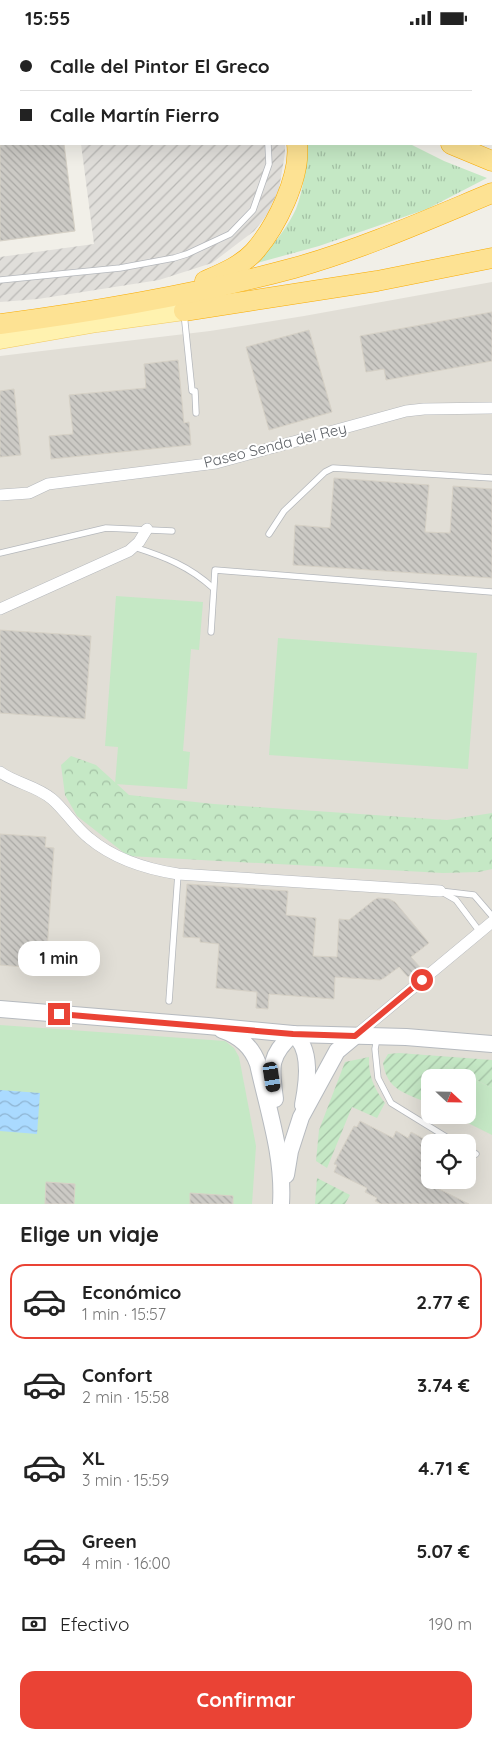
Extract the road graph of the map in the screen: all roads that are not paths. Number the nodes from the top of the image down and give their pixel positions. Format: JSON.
{"nodes":[{"id":1,"x":268,"y":145,"type":"edge"},
{"id":2,"x":297,"y":145,"type":"edge"},
{"id":3,"x":453,"y":145,"type":"edge"},
{"id":4,"x":492,"y":161,"type":"edge"},
{"id":5,"x":492,"y":193,"type":"edge"},
{"id":6,"x":492,"y":258,"type":"edge"},
{"id":7,"x":0,"y":280,"type":"edge"},
{"id":8,"x":114,"y":306,"type":"junction"},
{"id":9,"x":184,"y":311,"type":"junction"},
{"id":10,"x":0,"y":324,"type":"edge"},
{"id":11,"x":0,"y":340,"type":"edge"},
{"id":12,"x":492,"y":407,"type":"edge"},
{"id":13,"x":196,"y":413,"type":"dead end"},
{"id":14,"x":492,"y":478,"type":"edge"},
{"id":15,"x":0,"y":495,"type":"edge"},
{"id":16,"x":147,"y":529,"type":"junction"},
{"id":17,"x":172,"y":531,"type":"dead end"},
{"id":18,"x":269,"y":534,"type":"dead end"},
{"id":19,"x":134,"y":547,"type":"junction"},
{"id":20,"x":0,"y":553,"type":"edge"},
{"id":21,"x":213,"y":588,"type":"junction"},
{"id":22,"x":492,"y":591,"type":"edge"},
{"id":23,"x":0,"y":609,"type":"edge"},
{"id":24,"x":210,"y":632,"type":"dead end"},
{"id":25,"x":0,"y":772,"type":"edge"},
{"id":26,"x":178,"y":873,"type":"junction"},
{"id":27,"x":440,"y":891,"type":"junction"},
{"id":28,"x":492,"y":916,"type":"edge"},
{"id":29,"x":492,"y":922,"type":"edge"},
{"id":30,"x":480,"y":931,"type":"junction"},
{"id":31,"x":169,"y":1001,"type":"dead end"},
{"id":32,"x":0,"y":1009,"type":"edge"},
{"id":33,"x":383,"y":1012,"type":"junction"},
{"id":34,"x":208,"y":1026,"type":"junction"},
{"id":35,"x":293,"y":1034,"type":"junction"},
{"id":36,"x":355,"y":1036,"type":"junction"},
{"id":37,"x":384,"y":1037,"type":"junction"},
{"id":38,"x":492,"y":1044,"type":"edge"},
{"id":39,"x":301,"y":1117,"type":"junction"},
{"id":40,"x":441,"y":1134,"type":"edge"},
{"id":41,"x":278,"y":1149,"type":"junction"},
{"id":42,"x":281,"y":1199,"type":"edge"}],
"edges":[{"from":1,"to":7,"type":"lane"},
{"from":2,"to":8,"type":"highway"},
{"from":3,"to":4,"type":"highway"},
{"from":5,"to":8,"type":"highway"},
{"from":6,"to":9,"type":"highway"},
{"from":8,"to":10,"type":"highway"},
{"from":9,"to":11,"type":"main road"},
{"from":9,"to":13,"type":"lane"},
{"from":12,"to":15,"type":"street","name":"Paseo Senda del Rey"},
{"from":14,"to":18,"type":"lane"},
{"from":16,"to":17,"type":"lane"},
{"from":16,"to":19,"type":"street"},
{"from":16,"to":20,"type":"lane"},
{"from":19,"to":21,"type":"lane"},
{"from":19,"to":23,"type":"street"},
{"from":21,"to":22,"type":"lane"},
{"from":21,"to":24,"type":"lane"},
{"from":25,"to":26,"type":"street"},
{"from":26,"to":27,"type":"street"},
{"from":26,"to":31,"type":"lane"},
{"from":27,"to":28,"type":"lane"},
{"from":27,"to":30,"type":"lane"},
{"from":29,"to":30,"type":"street"},
{"from":30,"to":33,"type":"street"},
{"from":32,"to":34,"type":"main road"},
{"from":33,"to":36,"type":"street"},
{"from":33,"to":37,"type":"street"},
{"from":34,"to":35,"type":"main road"},
{"from":34,"to":41,"type":"main road"},
{"from":35,"to":36,"type":"main road"},
{"from":35,"to":39,"type":"main road"},
{"from":35,"to":41,"type":"main road"},
{"from":36,"to":37,"type":"main road"},
{"from":36,"to":39,"type":"main road"},
{"from":37,"to":38,"type":"main road"},
{"from":37,"to":40,"type":"lane"},
{"from":39,"to":42,"type":"main road"},
{"from":41,"to":42,"type":"main road"}]}
